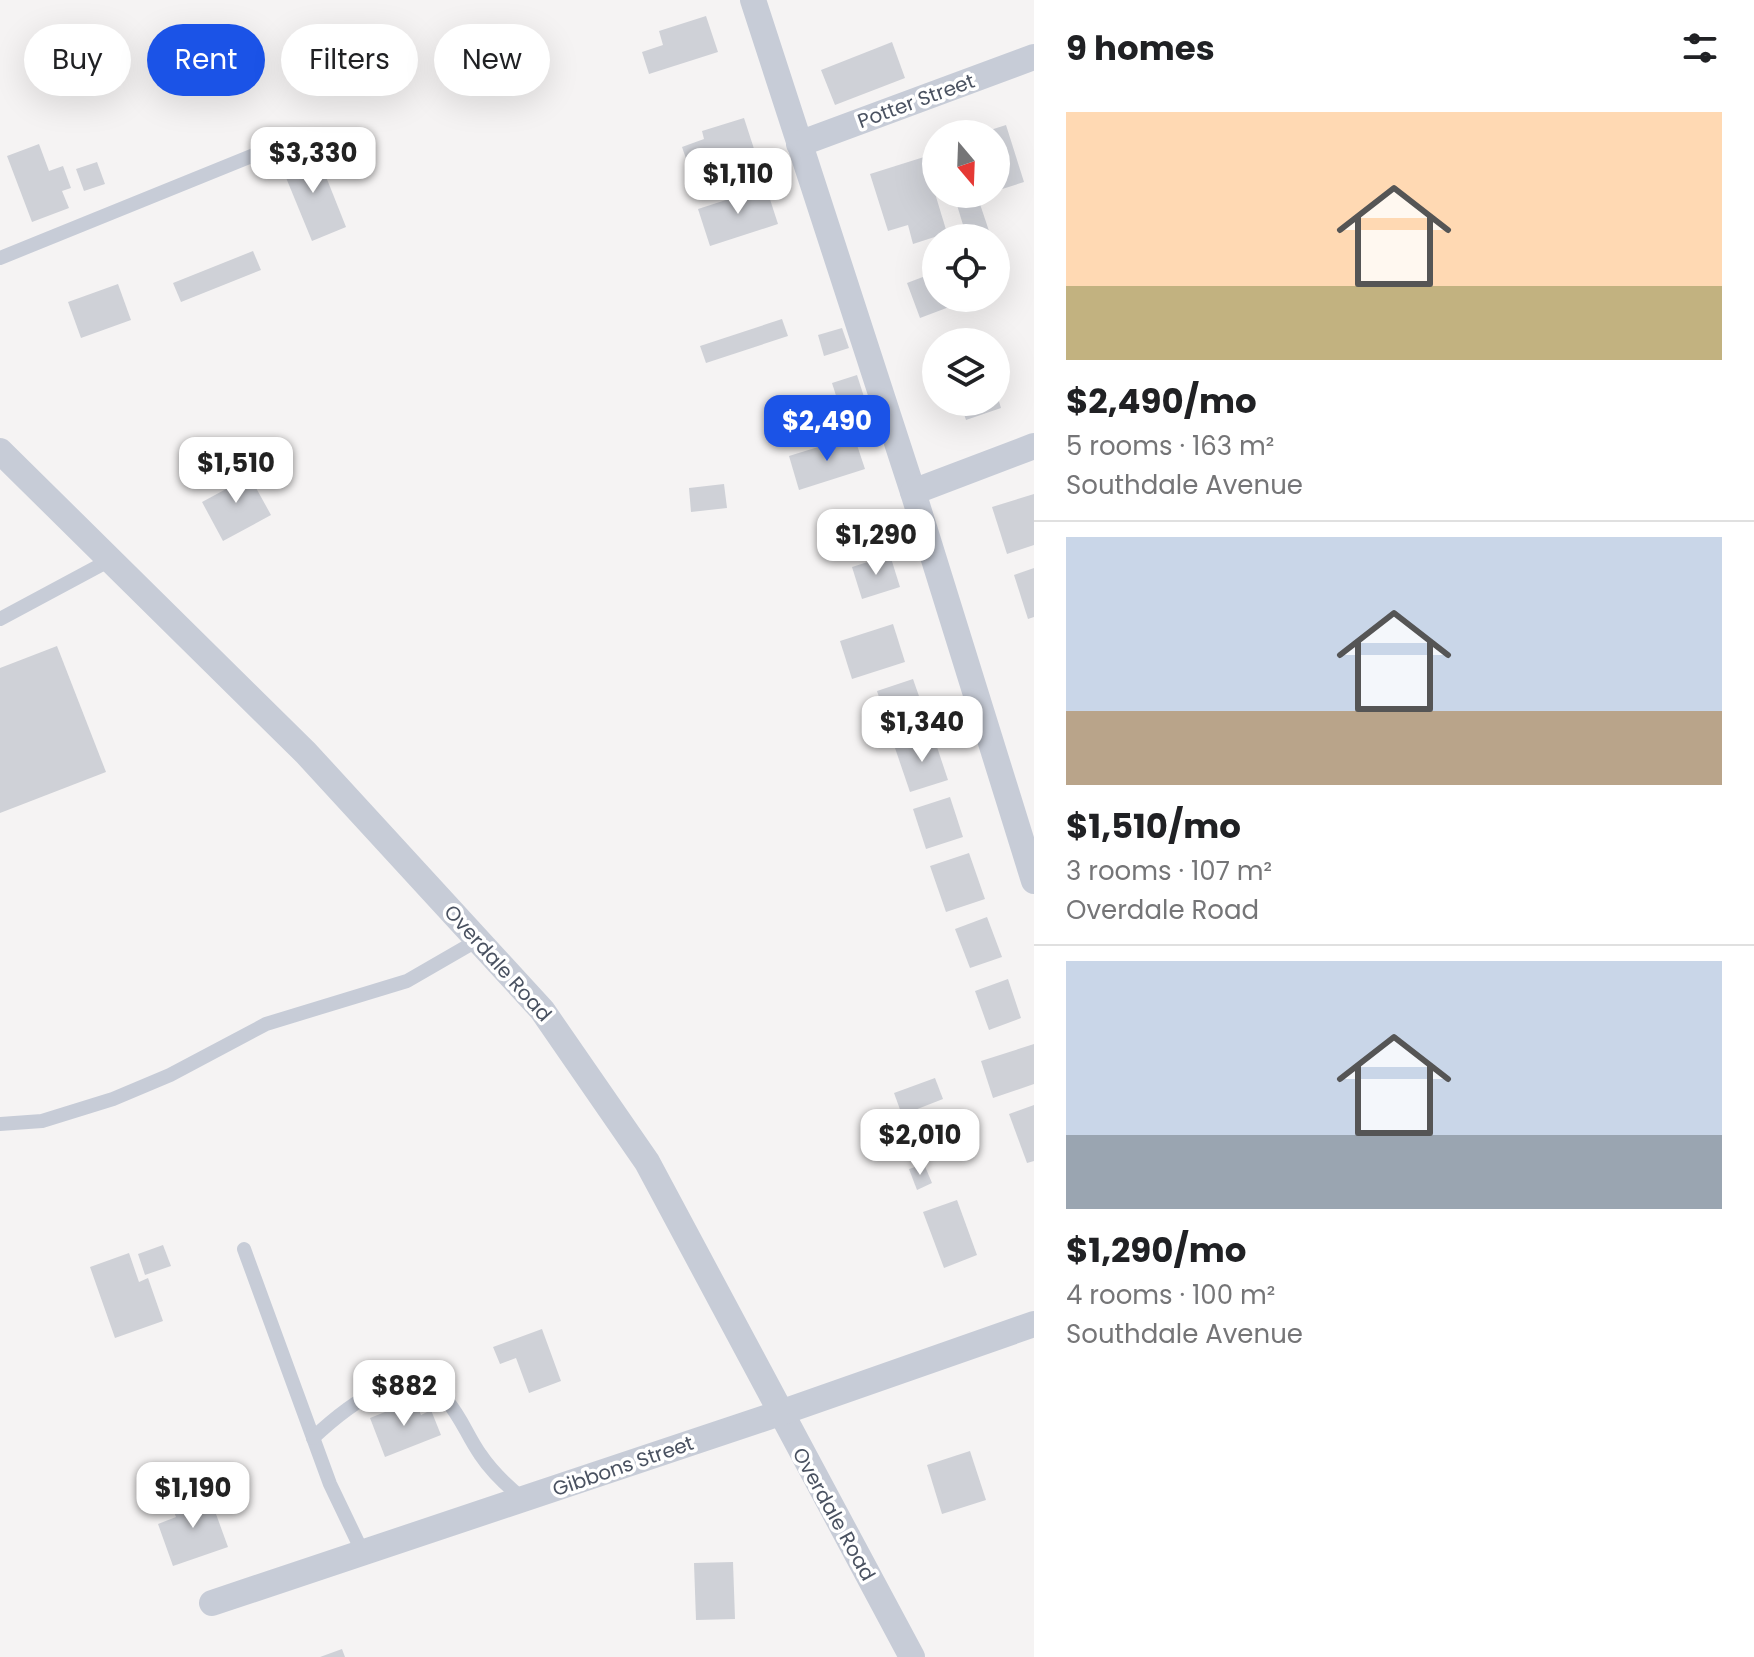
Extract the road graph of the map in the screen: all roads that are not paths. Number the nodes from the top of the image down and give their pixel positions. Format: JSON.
{"nodes":[{"id":1,"x":753,"y":0,"type":"edge"},
{"id":2,"x":1034,"y":57,"type":"edge"},
{"id":3,"x":799,"y":144,"type":"junction"},
{"id":4,"x":254,"y":155,"type":"dead end"},
{"id":5,"x":0,"y":258,"type":"edge"},
{"id":6,"x":1034,"y":446,"type":"edge"},
{"id":7,"x":0,"y":451,"type":"edge"},
{"id":8,"x":913,"y":492,"type":"junction"},
{"id":9,"x":110,"y":560,"type":"junction"},
{"id":10,"x":0,"y":619,"type":"edge"},
{"id":11,"x":1034,"y":881,"type":"edge"},
{"id":12,"x":478,"y":940,"type":"junction"},
{"id":13,"x":0,"y":1124,"type":"edge"},
{"id":14,"x":244,"y":1249,"type":"dead end"},
{"id":15,"x":1034,"y":1324,"type":"edge"},
{"id":16,"x":780,"y":1413,"type":"junction"},
{"id":17,"x":313,"y":1438,"type":"junction"},
{"id":18,"x":523,"y":1499,"type":"junction"},
{"id":19,"x":363,"y":1553,"type":"junction"},
{"id":20,"x":212,"y":1603,"type":"dead end"},
{"id":21,"x":912,"y":1657,"type":"edge"}],
"edges":[{"from":1,"to":3,"type":"street"},
{"from":2,"to":3,"type":"street","name":"Potter Street"},
{"from":3,"to":8,"type":"street"},
{"from":4,"to":5,"type":"lane"},
{"from":6,"to":8,"type":"street"},
{"from":7,"to":9,"type":"street","name":"Overdale Road"},
{"from":8,"to":11,"type":"street"},
{"from":9,"to":10,"type":"lane"},
{"from":9,"to":12,"type":"street","name":"Overdale Road"},
{"from":12,"to":13,"type":"lane"},
{"from":12,"to":16,"type":"street","name":"Overdale Road"},
{"from":14,"to":17,"type":"lane"},
{"from":15,"to":16,"type":"street","name":"Gibbons Street"},
{"from":16,"to":18,"type":"street","name":"Gibbons Street"},
{"from":16,"to":21,"type":"street","name":"Overdale Road"},
{"from":17,"to":18,"type":"lane"},
{"from":17,"to":19,"type":"lane"},
{"from":18,"to":19,"type":"street","name":"Gibbons Street"},
{"from":19,"to":20,"type":"street","name":"Gibbons Street"}]}
